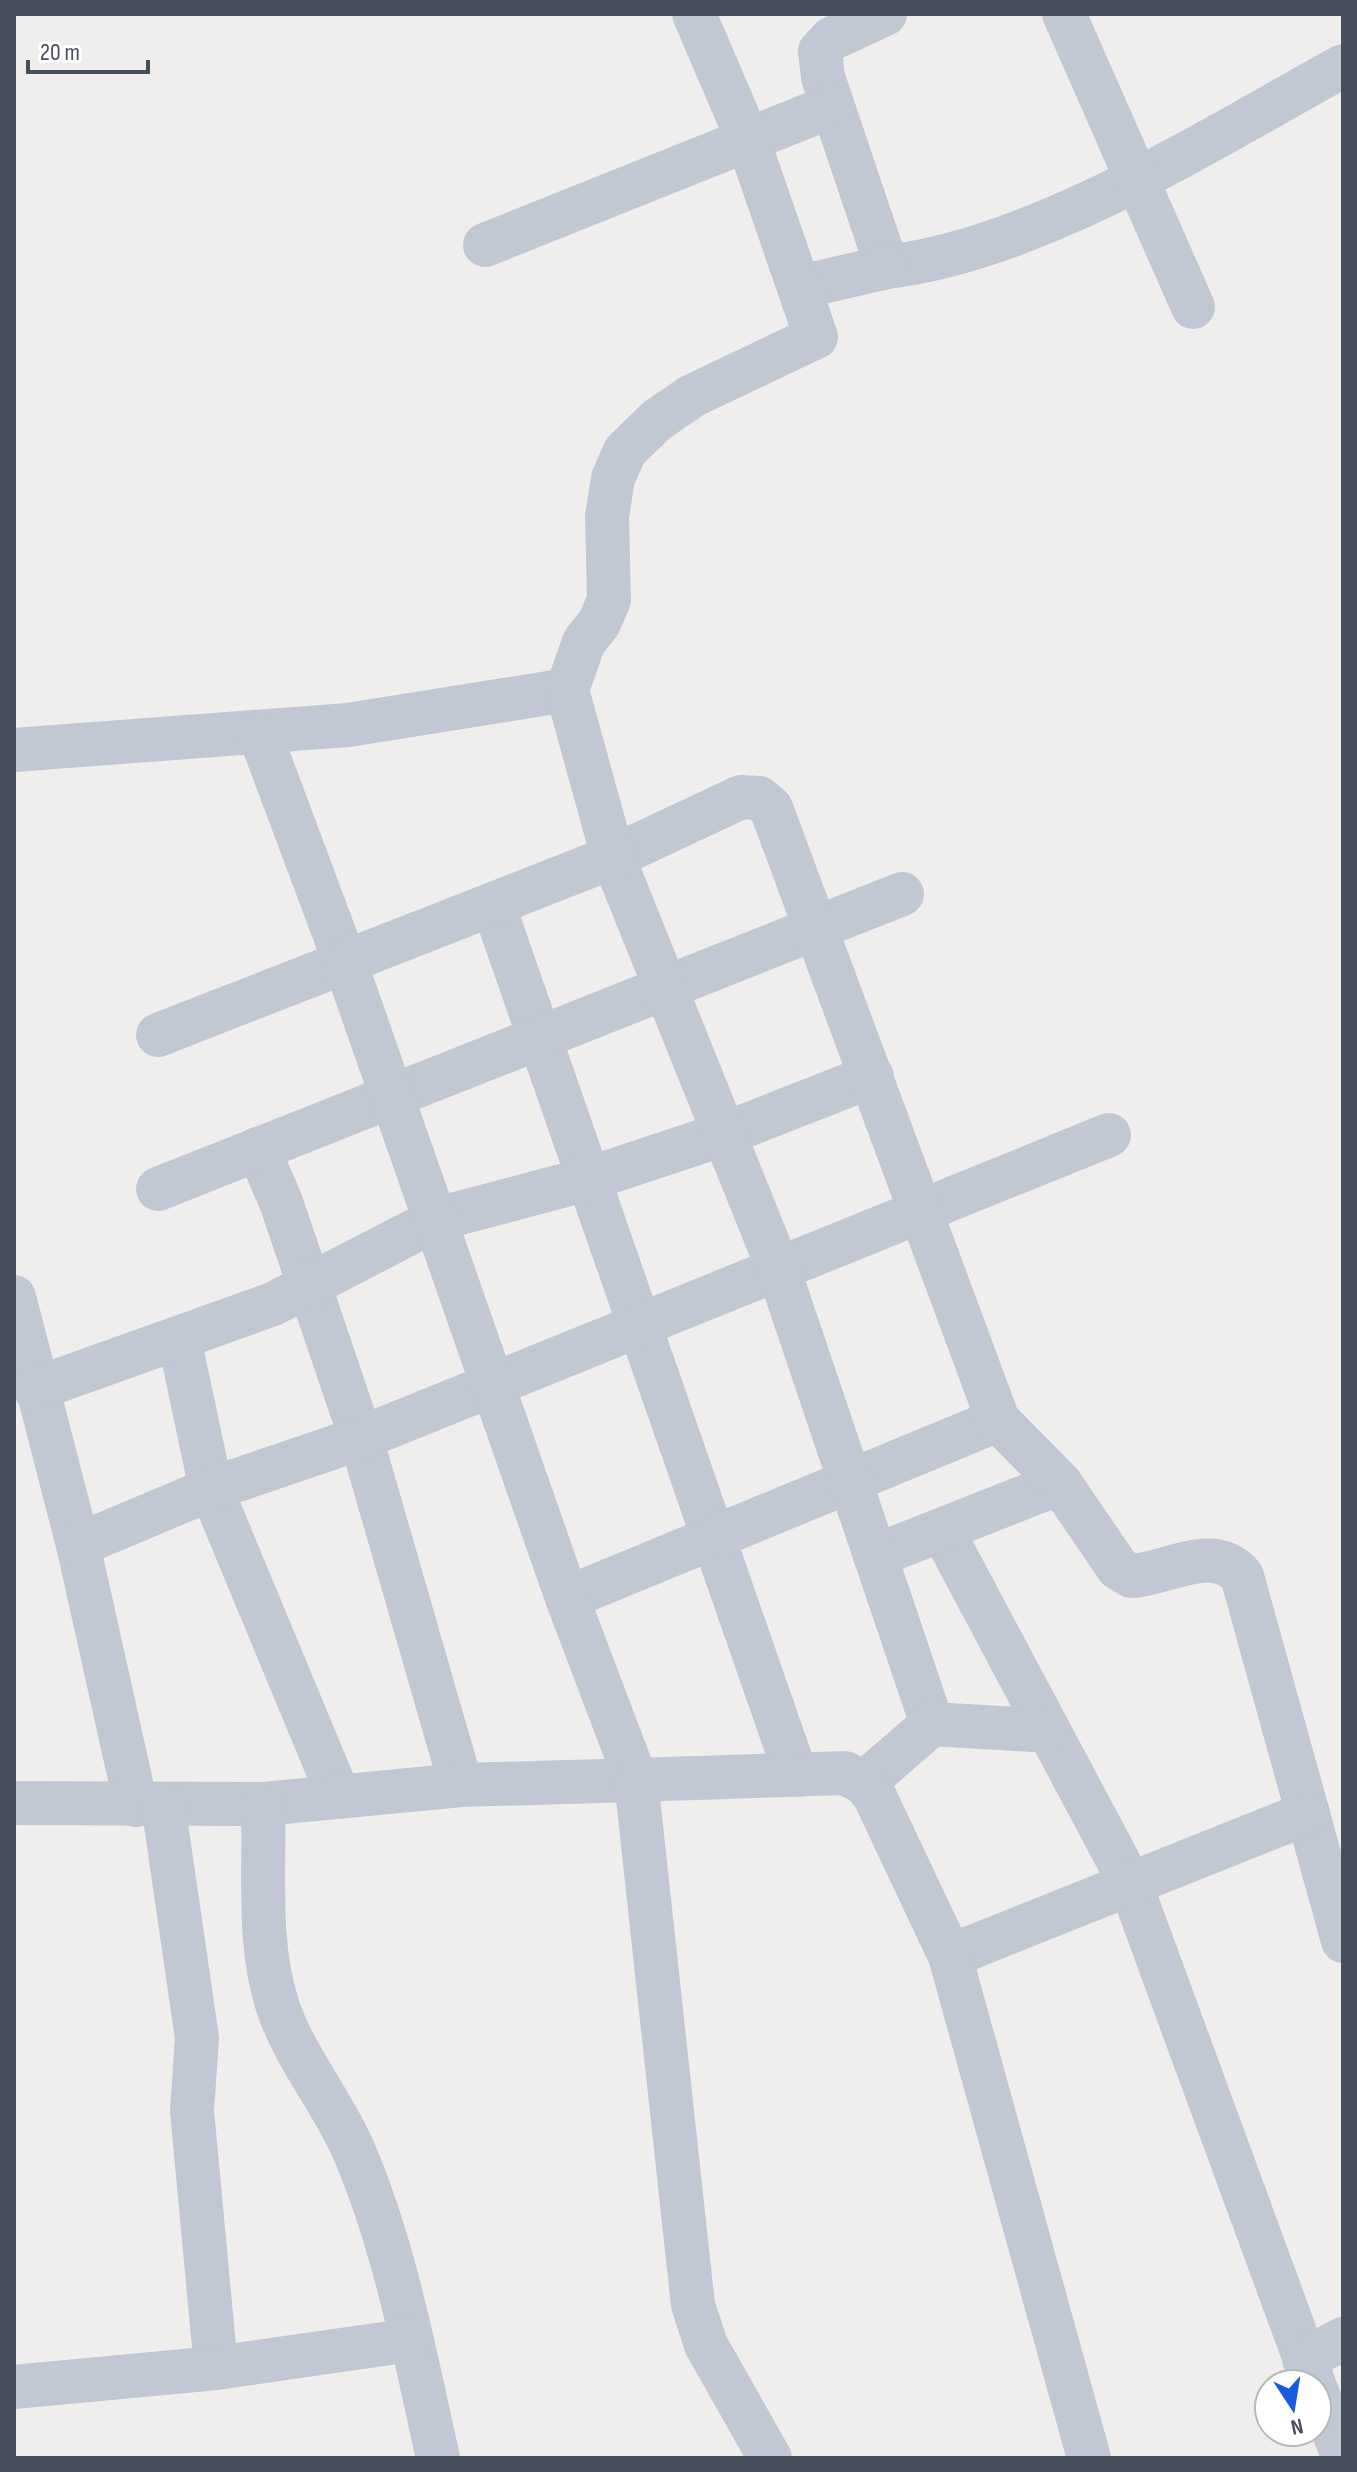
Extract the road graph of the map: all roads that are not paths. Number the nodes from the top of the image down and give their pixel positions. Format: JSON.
{"nodes":[{"id":1,"x":694,"y":14,"type":"edge"},
{"id":2,"x":885,"y":14,"type":"edge"},
{"id":3,"x":1064,"y":14,"type":"edge"},
{"id":4,"x":1343,"y":66,"type":"edge"},
{"id":5,"x":832,"y":106,"type":"junction"},
{"id":6,"x":748,"y":140,"type":"junction"},
{"id":7,"x":1137,"y":178,"type":"junction"},
{"id":8,"x":485,"y":245,"type":"dead end"},
{"id":9,"x":887,"y":267,"type":"junction"},
{"id":10,"x":800,"y":287,"type":"junction"},
{"id":11,"x":1193,"y":307,"type":"dead end"},
{"id":12,"x":567,"y":690,"type":"junction"},
{"id":13,"x":259,"y":732,"type":"junction"},
{"id":14,"x":14,"y":750,"type":"edge"},
{"id":15,"x":613,"y":857,"type":"junction"},
{"id":16,"x":902,"y":894,"type":"dead end"},
{"id":17,"x":493,"y":904,"type":"junction"},
{"id":18,"x":816,"y":928,"type":"junction"},
{"id":19,"x":345,"y":962,"type":"junction"},
{"id":20,"x":665,"y":988,"type":"junction"},
{"id":21,"x":158,"y":1035,"type":"dead end"},
{"id":22,"x":539,"y":1038,"type":"junction"},
{"id":23,"x":872,"y":1076,"type":"junction"},
{"id":24,"x":393,"y":1096,"type":"junction"},
{"id":25,"x":724,"y":1134,"type":"junction"},
{"id":26,"x":1109,"y":1135,"type":"dead end"},
{"id":27,"x":258,"y":1149,"type":"junction"},
{"id":28,"x":588,"y":1179,"type":"junction"},
{"id":29,"x":158,"y":1189,"type":"dead end"},
{"id":30,"x":923,"y":1210,"type":"junction"},
{"id":31,"x":437,"y":1219,"type":"junction"},
{"id":32,"x":778,"y":1268,"type":"junction"},
{"id":33,"x":308,"y":1286,"type":"junction"},
{"id":34,"x":14,"y":1297,"type":"edge"},
{"id":35,"x":638,"y":1325,"type":"junction"},
{"id":36,"x":179,"y":1338,"type":"junction"},
{"id":37,"x":495,"y":1382,"type":"junction"},
{"id":38,"x":35,"y":1389,"type":"junction"},
{"id":39,"x":998,"y":1420,"type":"junction"},
{"id":40,"x":361,"y":1438,"type":"junction"},
{"id":41,"x":850,"y":1480,"type":"junction"},
{"id":42,"x":1060,"y":1483,"type":"junction"},
{"id":43,"x":211,"y":1489,"type":"junction"},
{"id":44,"x":942,"y":1530,"type":"junction"},
{"id":45,"x":713,"y":1538,"type":"junction"},
{"id":46,"x":78,"y":1545,"type":"junction"},
{"id":47,"x":875,"y":1556,"type":"junction"},
{"id":48,"x":567,"y":1598,"type":"junction"},
{"id":49,"x":932,"y":1724,"type":"junction"},
{"id":50,"x":1049,"y":1731,"type":"junction"},
{"id":51,"x":796,"y":1775,"type":"junction"},
{"id":52,"x":636,"y":1780,"type":"junction"},
{"id":53,"x":864,"y":1783,"type":"junction"},
{"id":54,"x":461,"y":1785,"type":"junction"},
{"id":55,"x":339,"y":1797,"type":"junction"},
{"id":56,"x":14,"y":1803,"type":"edge"},
{"id":57,"x":150,"y":1804,"type":"junction"},
{"id":58,"x":263,"y":1804,"type":"junction"},
{"id":59,"x":1308,"y":1813,"type":"junction"},
{"id":60,"x":1130,"y":1883,"type":"junction"},
{"id":61,"x":1343,"y":1941,"type":"edge"},
{"id":62,"x":950,"y":1956,"type":"junction"},
{"id":63,"x":1343,"y":2339,"type":"edge"},
{"id":64,"x":411,"y":2340,"type":"junction"},
{"id":65,"x":216,"y":2368,"type":"junction"},
{"id":66,"x":1308,"y":2368,"type":"edge"},
{"id":67,"x":1320,"y":2368,"type":"edge"},
{"id":68,"x":14,"y":2387,"type":"edge"},
{"id":69,"x":1333,"y":2430,"type":"edge"},
{"id":70,"x":1343,"y":2455,"type":"edge"},
{"id":71,"x":438,"y":2458,"type":"edge"},
{"id":72,"x":770,"y":2458,"type":"edge"},
{"id":73,"x":1089,"y":2458,"type":"edge"}],
"edges":[{"from":1,"to":6,"type":"street"},
{"from":2,"to":5,"type":"street"},
{"from":3,"to":7,"type":"street"},
{"from":4,"to":7,"type":"street"},
{"from":5,"to":6,"type":"street"},
{"from":5,"to":9,"type":"street"},
{"from":6,"to":8,"type":"street"},
{"from":6,"to":10,"type":"street"},
{"from":7,"to":9,"type":"street"},
{"from":7,"to":11,"type":"street"},
{"from":9,"to":10,"type":"street"},
{"from":10,"to":12,"type":"street"},
{"from":12,"to":13,"type":"street"},
{"from":12,"to":15,"type":"street"},
{"from":13,"to":14,"type":"street"},
{"from":13,"to":19,"type":"street"},
{"from":15,"to":17,"type":"street"},
{"from":15,"to":18,"type":"street"},
{"from":15,"to":20,"type":"street"},
{"from":16,"to":18,"type":"street"},
{"from":17,"to":19,"type":"street"},
{"from":17,"to":22,"type":"street"},
{"from":18,"to":20,"type":"street"},
{"from":18,"to":23,"type":"street"},
{"from":19,"to":21,"type":"street"},
{"from":19,"to":24,"type":"street"},
{"from":20,"to":22,"type":"street"},
{"from":20,"to":25,"type":"street"},
{"from":22,"to":24,"type":"street"},
{"from":22,"to":28,"type":"street"},
{"from":23,"to":25,"type":"street"},
{"from":23,"to":30,"type":"street"},
{"from":24,"to":27,"type":"street"},
{"from":24,"to":31,"type":"street"},
{"from":25,"to":28,"type":"street"},
{"from":25,"to":32,"type":"street"},
{"from":26,"to":30,"type":"street"},
{"from":27,"to":29,"type":"street"},
{"from":27,"to":33,"type":"street"},
{"from":28,"to":31,"type":"street"},
{"from":28,"to":35,"type":"street"},
{"from":30,"to":32,"type":"street"},
{"from":30,"to":39,"type":"street"},
{"from":31,"to":33,"type":"street"},
{"from":31,"to":37,"type":"street"},
{"from":32,"to":35,"type":"street"},
{"from":32,"to":41,"type":"street"},
{"from":33,"to":36,"type":"street"},
{"from":33,"to":40,"type":"street"},
{"from":34,"to":38,"type":"street"},
{"from":35,"to":37,"type":"street"},
{"from":35,"to":45,"type":"street"},
{"from":36,"to":38,"type":"street"},
{"from":36,"to":43,"type":"street"},
{"from":37,"to":40,"type":"street"},
{"from":37,"to":48,"type":"street"},
{"from":38,"to":46,"type":"street"},
{"from":39,"to":41,"type":"street"},
{"from":39,"to":42,"type":"street"},
{"from":40,"to":43,"type":"street"},
{"from":40,"to":54,"type":"street"},
{"from":41,"to":45,"type":"street"},
{"from":41,"to":47,"type":"street"},
{"from":42,"to":44,"type":"street"},
{"from":42,"to":59,"type":"street"},
{"from":43,"to":46,"type":"street"},
{"from":43,"to":55,"type":"street"},
{"from":44,"to":47,"type":"street"},
{"from":44,"to":50,"type":"street"},
{"from":45,"to":48,"type":"street"},
{"from":45,"to":51,"type":"street"},
{"from":46,"to":57,"type":"street"},
{"from":47,"to":49,"type":"street"},
{"from":48,"to":52,"type":"street"},
{"from":49,"to":50,"type":"street"},
{"from":49,"to":53,"type":"street"},
{"from":50,"to":60,"type":"street"},
{"from":51,"to":52,"type":"street"},
{"from":51,"to":53,"type":"street"},
{"from":52,"to":54,"type":"street"},
{"from":52,"to":72,"type":"street"},
{"from":53,"to":62,"type":"street"},
{"from":54,"to":55,"type":"street"},
{"from":55,"to":58,"type":"street"},
{"from":56,"to":57,"type":"street"},
{"from":57,"to":58,"type":"street"},
{"from":57,"to":65,"type":"street"},
{"from":58,"to":64,"type":"street"},
{"from":59,"to":60,"type":"street"},
{"from":59,"to":61,"type":"street"},
{"from":60,"to":62,"type":"street"},
{"from":60,"to":66,"type":"street"},
{"from":62,"to":73,"type":"street"},
{"from":63,"to":67,"type":"street"},
{"from":64,"to":65,"type":"street"},
{"from":64,"to":71,"type":"street"},
{"from":65,"to":68,"type":"street"},
{"from":69,"to":70,"type":"street"}]}
